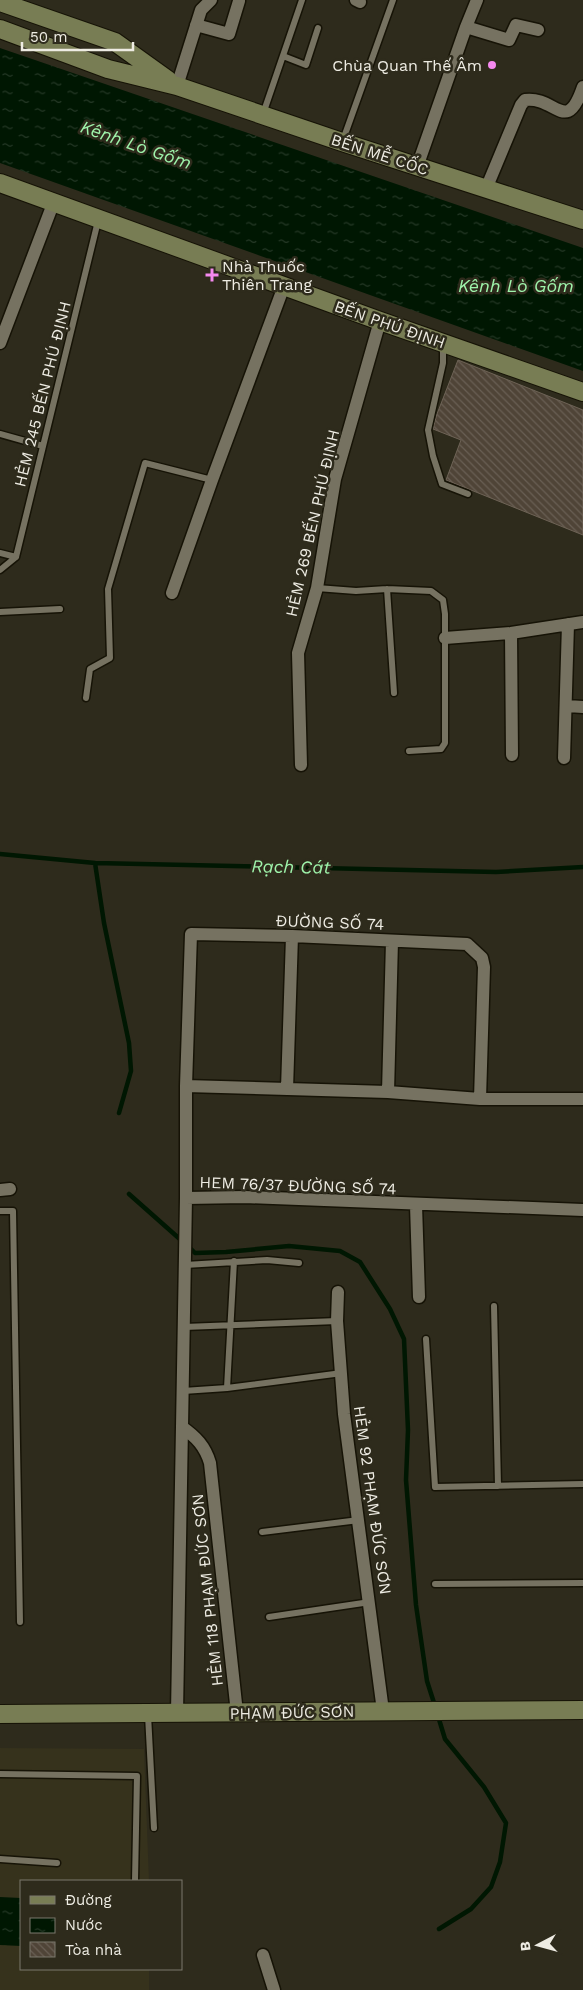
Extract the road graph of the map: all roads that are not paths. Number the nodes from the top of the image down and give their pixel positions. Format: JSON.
{"nodes":[{"id":1,"x":211,"y":0,"type":"edge"},
{"id":2,"x":302,"y":0,"type":"edge"},
{"id":3,"x":393,"y":0,"type":"edge"},
{"id":4,"x":477,"y":0,"type":"edge"},
{"id":5,"x":239,"y":1,"type":"edge"},
{"id":6,"x":0,"y":2,"type":"edge"},
{"id":7,"x":44,"y":17,"type":"junction"},
{"id":8,"x":196,"y":25,"type":"junction"},
{"id":9,"x":466,"y":27,"type":"junction"},
{"id":10,"x":318,"y":28,"type":"dead end"},
{"id":11,"x":0,"y":29,"type":"edge"},
{"id":12,"x":538,"y":30,"type":"dead end"},
{"id":13,"x":34,"y":41,"type":"junction"},
{"id":14,"x":282,"y":56,"type":"junction"},
{"id":15,"x":177,"y":86,"type":"junction"},
{"id":16,"x":583,"y":87,"type":"edge"},
{"id":17,"x":262,"y":115,"type":"junction"},
{"id":18,"x":342,"y":142,"type":"junction"},
{"id":19,"x":418,"y":167,"type":"junction"},
{"id":20,"x":0,"y":183,"type":"edge"},
{"id":21,"x":486,"y":189,"type":"junction"},
{"id":22,"x":53,"y":204,"type":"junction"},
{"id":23,"x":583,"y":219,"type":"edge"},
{"id":24,"x":99,"y":220,"type":"junction"},
{"id":25,"x":284,"y":286,"type":"junction"},
{"id":26,"x":380,"y":321,"type":"junction"},
{"id":27,"x":443,"y":342,"type":"junction"},
{"id":28,"x":0,"y":343,"type":"edge"},
{"id":29,"x":583,"y":392,"type":"edge"},
{"id":30,"x":0,"y":434,"type":"edge"},
{"id":31,"x":43,"y":446,"type":"junction"},
{"id":32,"x":212,"y":480,"type":"junction"},
{"id":33,"x":468,"y":494,"type":"dead end"},
{"id":34,"x":0,"y":553,"type":"edge"},
{"id":35,"x":16,"y":558,"type":"junction"},
{"id":36,"x":0,"y":570,"type":"edge"},
{"id":37,"x":317,"y":588,"type":"junction"},
{"id":38,"x":387,"y":588,"type":"junction"},
{"id":39,"x":172,"y":593,"type":"dead end"},
{"id":40,"x":60,"y":609,"type":"dead end"},
{"id":41,"x":0,"y":612,"type":"edge"},
{"id":42,"x":583,"y":622,"type":"edge"},
{"id":43,"x":568,"y":624,"type":"junction"},
{"id":44,"x":511,"y":632,"type":"junction"},
{"id":45,"x":445,"y":638,"type":"junction"},
{"id":46,"x":394,"y":693,"type":"dead end"},
{"id":47,"x":86,"y":698,"type":"dead end"},
{"id":48,"x":567,"y":706,"type":"junction"},
{"id":49,"x":583,"y":708,"type":"edge"},
{"id":50,"x":409,"y":751,"type":"dead end"},
{"id":51,"x":512,"y":755,"type":"dead end"},
{"id":52,"x":564,"y":758,"type":"dead end"},
{"id":53,"x":301,"y":765,"type":"dead end"},
{"id":54,"x":191,"y":934,"type":"joint"},
{"id":55,"x":292,"y":936,"type":"junction"},
{"id":56,"x":392,"y":941,"type":"junction"},
{"id":57,"x":186,"y":1086,"type":"junction"},
{"id":58,"x":287,"y":1088,"type":"junction"},
{"id":59,"x":388,"y":1092,"type":"junction"},
{"id":60,"x":480,"y":1099,"type":"junction"},
{"id":61,"x":583,"y":1099,"type":"edge"},
{"id":62,"x":186,"y":1198,"type":"junction"},
{"id":63,"x":416,"y":1204,"type":"junction"},
{"id":64,"x":583,"y":1210,"type":"edge"},
{"id":65,"x":0,"y":1211,"type":"edge"},
{"id":66,"x":234,"y":1261,"type":"junction"},
{"id":67,"x":300,"y":1263,"type":"dead end"},
{"id":68,"x":185,"y":1265,"type":"junction"},
{"id":69,"x":338,"y":1292,"type":"dead end"},
{"id":70,"x":419,"y":1297,"type":"dead end"},
{"id":71,"x":494,"y":1306,"type":"dead end"},
{"id":72,"x":337,"y":1321,"type":"junction"},
{"id":73,"x":231,"y":1326,"type":"junction"},
{"id":74,"x":184,"y":1327,"type":"junction"},
{"id":75,"x":426,"y":1339,"type":"dead end"},
{"id":76,"x":342,"y":1373,"type":"junction"},
{"id":77,"x":227,"y":1388,"type":"junction"},
{"id":78,"x":183,"y":1390,"type":"junction"},
{"id":79,"x":182,"y":1426,"type":"junction"},
{"id":80,"x":583,"y":1484,"type":"edge"},
{"id":81,"x":498,"y":1486,"type":"junction"},
{"id":82,"x":359,"y":1520,"type":"junction"},
{"id":83,"x":262,"y":1532,"type":"dead end"},
{"id":84,"x":583,"y":1583,"type":"edge"},
{"id":85,"x":435,"y":1584,"type":"dead end"},
{"id":86,"x":370,"y":1602,"type":"junction"},
{"id":87,"x":269,"y":1618,"type":"dead end"},
{"id":88,"x":20,"y":1622,"type":"dead end"},
{"id":89,"x":583,"y":1710,"type":"edge"},
{"id":90,"x":383,"y":1711,"type":"junction"},
{"id":91,"x":237,"y":1713,"type":"junction"},
{"id":92,"x":0,"y":1714,"type":"edge"},
{"id":93,"x":148,"y":1714,"type":"junction"},
{"id":94,"x":177,"y":1714,"type":"junction"},
{"id":95,"x":0,"y":1774,"type":"edge"},
{"id":96,"x":154,"y":1828,"type":"dead end"},
{"id":97,"x":0,"y":1859,"type":"edge"},
{"id":98,"x":57,"y":1863,"type":"dead end"},
{"id":99,"x":135,"y":1880,"type":"edge"},
{"id":100,"x":263,"y":1955,"type":"dead end"},
{"id":101,"x":274,"y":1990,"type":"edge"}],
"edges":[{"from":1,"to":8,"type":"street"},
{"from":2,"to":14,"type":"lane"},
{"from":3,"to":18,"type":"lane"},
{"from":4,"to":9,"type":"street"},
{"from":5,"to":8,"type":"street"},
{"from":6,"to":7,"type":"street","name":"BẾN MỄ CỐC"},
{"from":7,"to":13,"type":"street"},
{"from":7,"to":15,"type":"street","name":"BẾN MỄ CỐC"},
{"from":8,"to":15,"type":"street"},
{"from":9,"to":12,"type":"street"},
{"from":9,"to":19,"type":"street"},
{"from":10,"to":14,"type":"lane"},
{"from":11,"to":13,"type":"street","name":"BẾN MỄ CỐC"},
{"from":13,"to":15,"type":"street","name":"BẾN MỄ CỐC"},
{"from":14,"to":17,"type":"lane"},
{"from":15,"to":17,"type":"street","name":"BẾN MỄ CỐC"},
{"from":16,"to":21,"type":"street"},
{"from":17,"to":18,"type":"street","name":"BẾN MỄ CỐC"},
{"from":18,"to":19,"type":"street","name":"BẾN MỄ CỐC"},
{"from":19,"to":21,"type":"street","name":"BẾN MỄ CỐC"},
{"from":20,"to":22,"type":"street","name":"BẾN PHÚ ĐỊNH"},
{"from":21,"to":23,"type":"street","name":"BẾN MỄ CỐC"},
{"from":22,"to":24,"type":"street","name":"BẾN PHÚ ĐỊNH"},
{"from":22,"to":28,"type":"street"},
{"from":24,"to":25,"type":"street","name":"BẾN PHÚ ĐỊNH"},
{"from":24,"to":31,"type":"lane","name":"HẺM 245 BẾN PHÚ ĐỊNH"},
{"from":25,"to":26,"type":"street","name":"BẾN PHÚ ĐỊNH"},
{"from":25,"to":32,"type":"street"},
{"from":26,"to":27,"type":"street","name":"BẾN PHÚ ĐỊNH"},
{"from":26,"to":37,"type":"street","name":"HẺM 269 BẾN PHÚ ĐỊNH"},
{"from":27,"to":29,"type":"street","name":"BẾN PHÚ ĐỊNH"},
{"from":27,"to":33,"type":"lane"},
{"from":30,"to":31,"type":"lane"},
{"from":31,"to":35,"type":"lane","name":"HẺM 245 BẾN PHÚ ĐỊNH"},
{"from":32,"to":39,"type":"street"},
{"from":32,"to":47,"type":"lane"},
{"from":34,"to":35,"type":"lane"},
{"from":35,"to":36,"type":"lane"},
{"from":37,"to":38,"type":"lane"},
{"from":37,"to":53,"type":"street","name":"HẺM 269 BẾN PHÚ ĐỊNH"},
{"from":38,"to":45,"type":"lane"},
{"from":38,"to":46,"type":"lane"},
{"from":40,"to":41,"type":"lane"},
{"from":42,"to":43,"type":"street"},
{"from":43,"to":44,"type":"street"},
{"from":43,"to":48,"type":"street"},
{"from":44,"to":45,"type":"street"},
{"from":44,"to":51,"type":"street"},
{"from":45,"to":50,"type":"lane"},
{"from":48,"to":49,"type":"street"},
{"from":48,"to":52,"type":"street"},
{"from":54,"to":55,"type":"street","name":"ĐƯỜNG SỐ 74"},
{"from":54,"to":57,"type":"street","name":"HEM 76/37 ĐƯỜNG SỐ 74"},
{"from":55,"to":56,"type":"street","name":"ĐƯỜNG SỐ 74"},
{"from":55,"to":58,"type":"street"},
{"from":56,"to":59,"type":"street"},
{"from":56,"to":60,"type":"street","name":"ĐƯỜNG SỐ 74"},
{"from":57,"to":58,"type":"street"},
{"from":57,"to":62,"type":"street","name":"HEM 76/37 ĐƯỜNG SỐ 74"},
{"from":58,"to":59,"type":"street"},
{"from":59,"to":60,"type":"street"},
{"from":60,"to":61,"type":"street"},
{"from":62,"to":63,"type":"street","name":"HEM 76/37 ĐƯỜNG SỐ 74"},
{"from":62,"to":68,"type":"street"},
{"from":63,"to":64,"type":"street","name":"HEM 76/37 ĐƯỜNG SỐ 74"},
{"from":63,"to":70,"type":"street"},
{"from":65,"to":88,"type":"lane"},
{"from":66,"to":67,"type":"lane"},
{"from":66,"to":68,"type":"lane"},
{"from":66,"to":73,"type":"lane"},
{"from":68,"to":74,"type":"street"},
{"from":69,"to":72,"type":"street","name":"HẺM 92 PHẠM ĐỨC SƠN"},
{"from":71,"to":81,"type":"lane"},
{"from":72,"to":73,"type":"lane"},
{"from":72,"to":76,"type":"street","name":"HẺM 92 PHẠM ĐỨC SƠN"},
{"from":73,"to":74,"type":"lane"},
{"from":73,"to":77,"type":"lane"},
{"from":74,"to":78,"type":"street"},
{"from":75,"to":81,"type":"lane"},
{"from":76,"to":77,"type":"lane"},
{"from":76,"to":82,"type":"street","name":"HẺM 92 PHẠM ĐỨC SƠN"},
{"from":77,"to":78,"type":"lane"},
{"from":78,"to":79,"type":"street"},
{"from":79,"to":91,"type":"street","name":"HẺM 118 PHẠM ĐỨC SƠN"},
{"from":79,"to":94,"type":"street"},
{"from":80,"to":81,"type":"lane"},
{"from":82,"to":83,"type":"lane"},
{"from":82,"to":86,"type":"street","name":"HẺM 92 PHẠM ĐỨC SƠN"},
{"from":84,"to":85,"type":"lane"},
{"from":86,"to":87,"type":"lane"},
{"from":86,"to":90,"type":"street","name":"HẺM 92 PHẠM ĐỨC SƠN"},
{"from":89,"to":90,"type":"street","name":"PHẠM ĐỨC SƠN"},
{"from":90,"to":91,"type":"street","name":"PHẠM ĐỨC SƠN"},
{"from":91,"to":94,"type":"street","name":"PHẠM ĐỨC SƠN"},
{"from":92,"to":93,"type":"street","name":"PHẠM ĐỨC SƠN"},
{"from":93,"to":94,"type":"street","name":"PHẠM ĐỨC SƠN"},
{"from":93,"to":96,"type":"lane"},
{"from":95,"to":99,"type":"lane"},
{"from":97,"to":98,"type":"lane"},
{"from":100,"to":101,"type":"street"}]}
